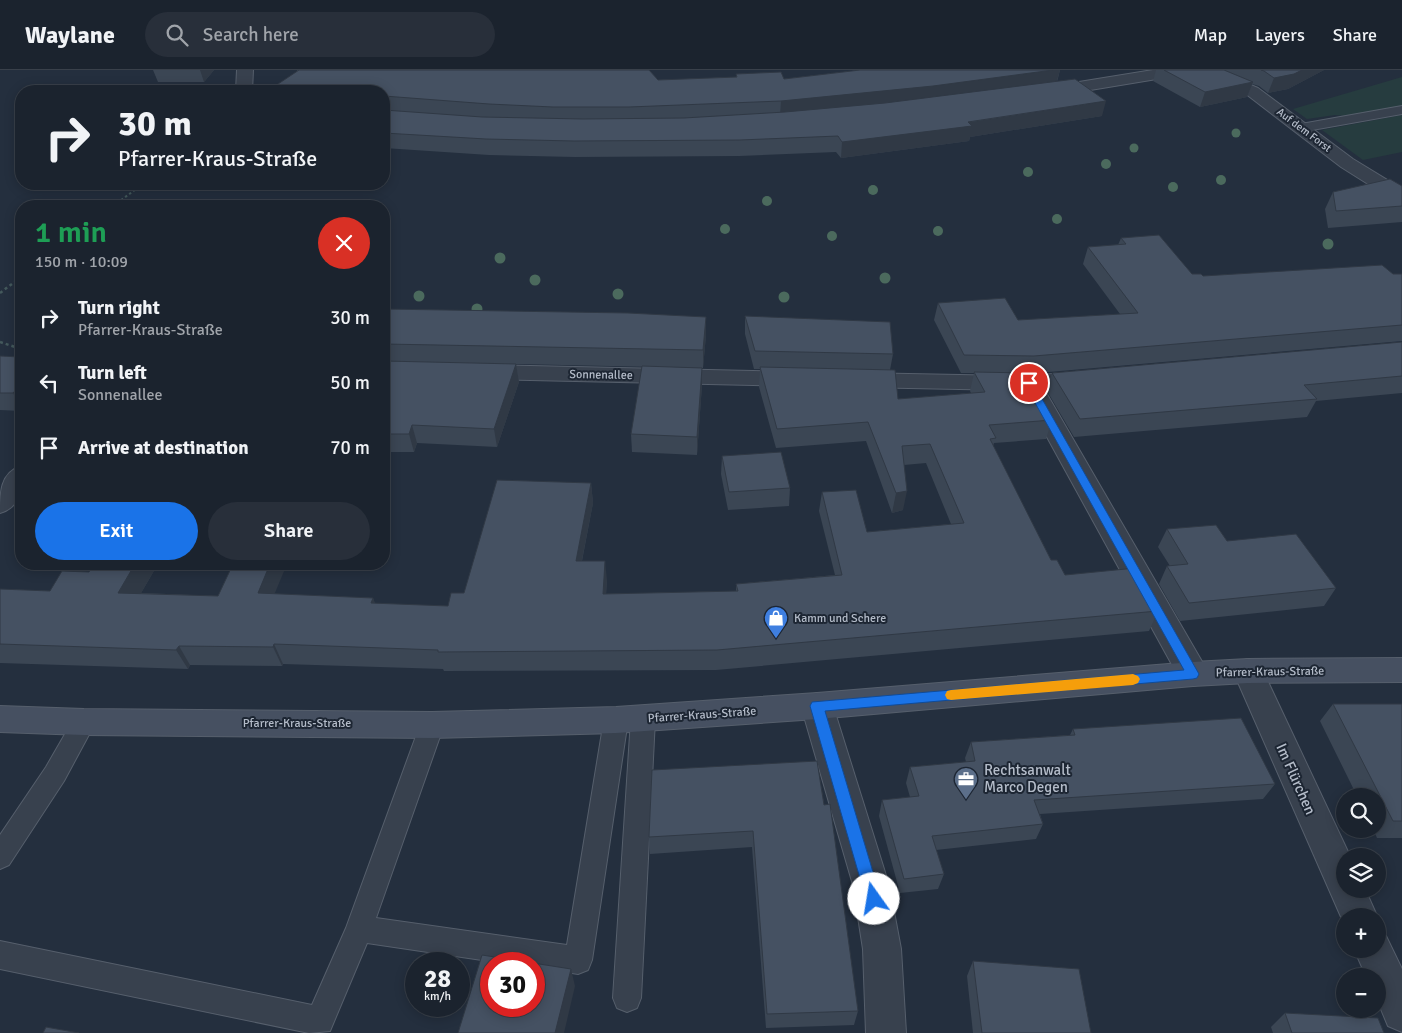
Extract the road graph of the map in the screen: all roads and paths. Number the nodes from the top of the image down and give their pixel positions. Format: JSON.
{"nodes":[{"id":1,"x":245,"y":70,"type":"edge"},
{"id":2,"x":1181,"y":70,"type":"edge"},
{"id":3,"x":1202,"y":70,"type":"edge"},
{"id":4,"x":244,"y":85,"type":"edge"},
{"id":5,"x":1031,"y":94,"type":"edge"},
{"id":6,"x":1402,"y":110,"type":"edge"},
{"id":7,"x":1301,"y":128,"type":"junction"},
{"id":8,"x":135,"y":190,"type":"edge"},
{"id":9,"x":1402,"y":197,"type":"edge"},
{"id":10,"x":121,"y":200,"type":"edge"},
{"id":11,"x":15,"y":282,"type":"edge"},
{"id":12,"x":0,"y":293,"type":"edge"},
{"id":13,"x":0,"y":342,"type":"edge"},
{"id":14,"x":15,"y":347,"type":"edge"},
{"id":15,"x":462,"y":372,"type":"edge"},
{"id":16,"x":1107,"y":376,"type":"edge"},
{"id":17,"x":1029,"y":383,"type":"junction"},
{"id":18,"x":15,"y":483,"type":"edge"},
{"id":19,"x":0,"y":504,"type":"edge"},
{"id":20,"x":1402,"y":670,"type":"edge"},
{"id":21,"x":1248,"y":671,"type":"junction"},
{"id":22,"x":1193,"y":674,"type":"junction"},
{"id":23,"x":817,"y":706,"type":"junction"},
{"id":24,"x":0,"y":719,"type":"edge"},
{"id":25,"x":629,"y":720,"type":"junction"},
{"id":26,"x":84,"y":722,"type":"junction"},
{"id":27,"x":432,"y":724,"type":"junction"},
{"id":28,"x":0,"y":857,"type":"edge"},
{"id":29,"x":1336,"y":865,"type":"edge"},
{"id":30,"x":359,"y":929,"type":"junction"},
{"id":31,"x":0,"y":955,"type":"edge"},
{"id":32,"x":1377,"y":958,"type":"edge"},
{"id":33,"x":627,"y":998,"type":"dead end"},
{"id":34,"x":1402,"y":1012,"type":"edge"},
{"id":35,"x":886,"y":1033,"type":"edge"}],
"edges":[{"from":1,"to":4,"type":"street"},
{"from":2,"to":5,"type":"street"},
{"from":3,"to":7,"type":"street","name":"Auf dem Forst"},
{"from":6,"to":7,"type":"lane"},
{"from":7,"to":9,"type":"street","name":"Auf dem Forst"},
{"from":8,"to":10,"type":"path"},
{"from":11,"to":12,"type":"path"},
{"from":13,"to":14,"type":"path"},
{"from":15,"to":17,"type":"street","name":"Sonnenallee"},
{"from":16,"to":17,"type":"street","name":"Sonnenallee"},
{"from":17,"to":22,"type":"street"},
{"from":18,"to":19,"type":"street"},
{"from":20,"to":21,"type":"street","name":"Pfarrer-Kraus-Straße"},
{"from":21,"to":22,"type":"street","name":"Pfarrer-Kraus-Straße"},
{"from":21,"to":29,"type":"street","name":"Im Flürchen"},
{"from":22,"to":23,"type":"street","name":"Pfarrer-Kraus-Straße"},
{"from":23,"to":25,"type":"street","name":"Pfarrer-Kraus-Straße"},
{"from":23,"to":35,"type":"street"},
{"from":24,"to":26,"type":"street","name":"Pfarrer-Kraus-Straße"},
{"from":25,"to":27,"type":"street","name":"Pfarrer-Kraus-Straße"},
{"from":25,"to":30,"type":"lane"},
{"from":25,"to":33,"type":"lane"},
{"from":26,"to":27,"type":"street","name":"Pfarrer-Kraus-Straße"},
{"from":26,"to":28,"type":"lane"},
{"from":27,"to":30,"type":"lane"},
{"from":30,"to":31,"type":"lane"},
{"from":32,"to":34,"type":"street"}]}
